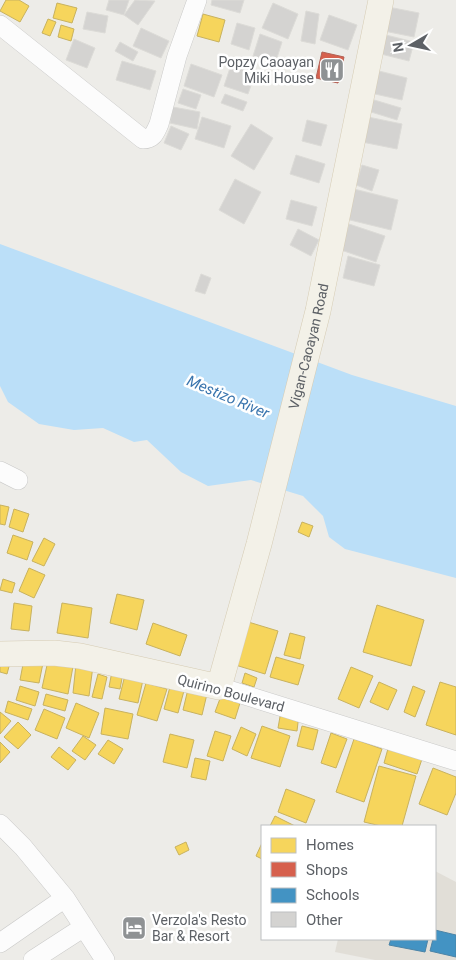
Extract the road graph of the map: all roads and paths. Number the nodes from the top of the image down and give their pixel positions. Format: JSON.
{"nodes":[{"id":1,"x":197,"y":0,"type":"edge"},
{"id":2,"x":381,"y":0,"type":"edge"},
{"id":3,"x":0,"y":25,"type":"edge"},
{"id":4,"x":0,"y":472,"type":"edge"},
{"id":5,"x":18,"y":480,"type":"dead end"},
{"id":6,"x":0,"y":654,"type":"edge"},
{"id":7,"x":219,"y":688,"type":"junction"},
{"id":8,"x":456,"y":761,"type":"edge"},
{"id":9,"x":0,"y":824,"type":"edge"},
{"id":10,"x":66,"y":898,"type":"junction"},
{"id":11,"x":84,"y":927,"type":"junction"},
{"id":12,"x":0,"y":942,"type":"edge"},
{"id":13,"x":33,"y":960,"type":"edge"},
{"id":14,"x":106,"y":960,"type":"edge"}],
"edges":[{"from":1,"to":3,"type":"street"},
{"from":2,"to":7,"type":"main road","name":"Vigan-Caoayan Road"},
{"from":4,"to":5,"type":"street"},
{"from":6,"to":7,"type":"main road","name":"Quirino Boulevard"},
{"from":7,"to":8,"type":"street","name":"Quirino Boulevard"},
{"from":9,"to":10,"type":"street"},
{"from":10,"to":11,"type":"street"},
{"from":10,"to":12,"type":"street"},
{"from":11,"to":13,"type":"street"},
{"from":11,"to":14,"type":"street"}]}
